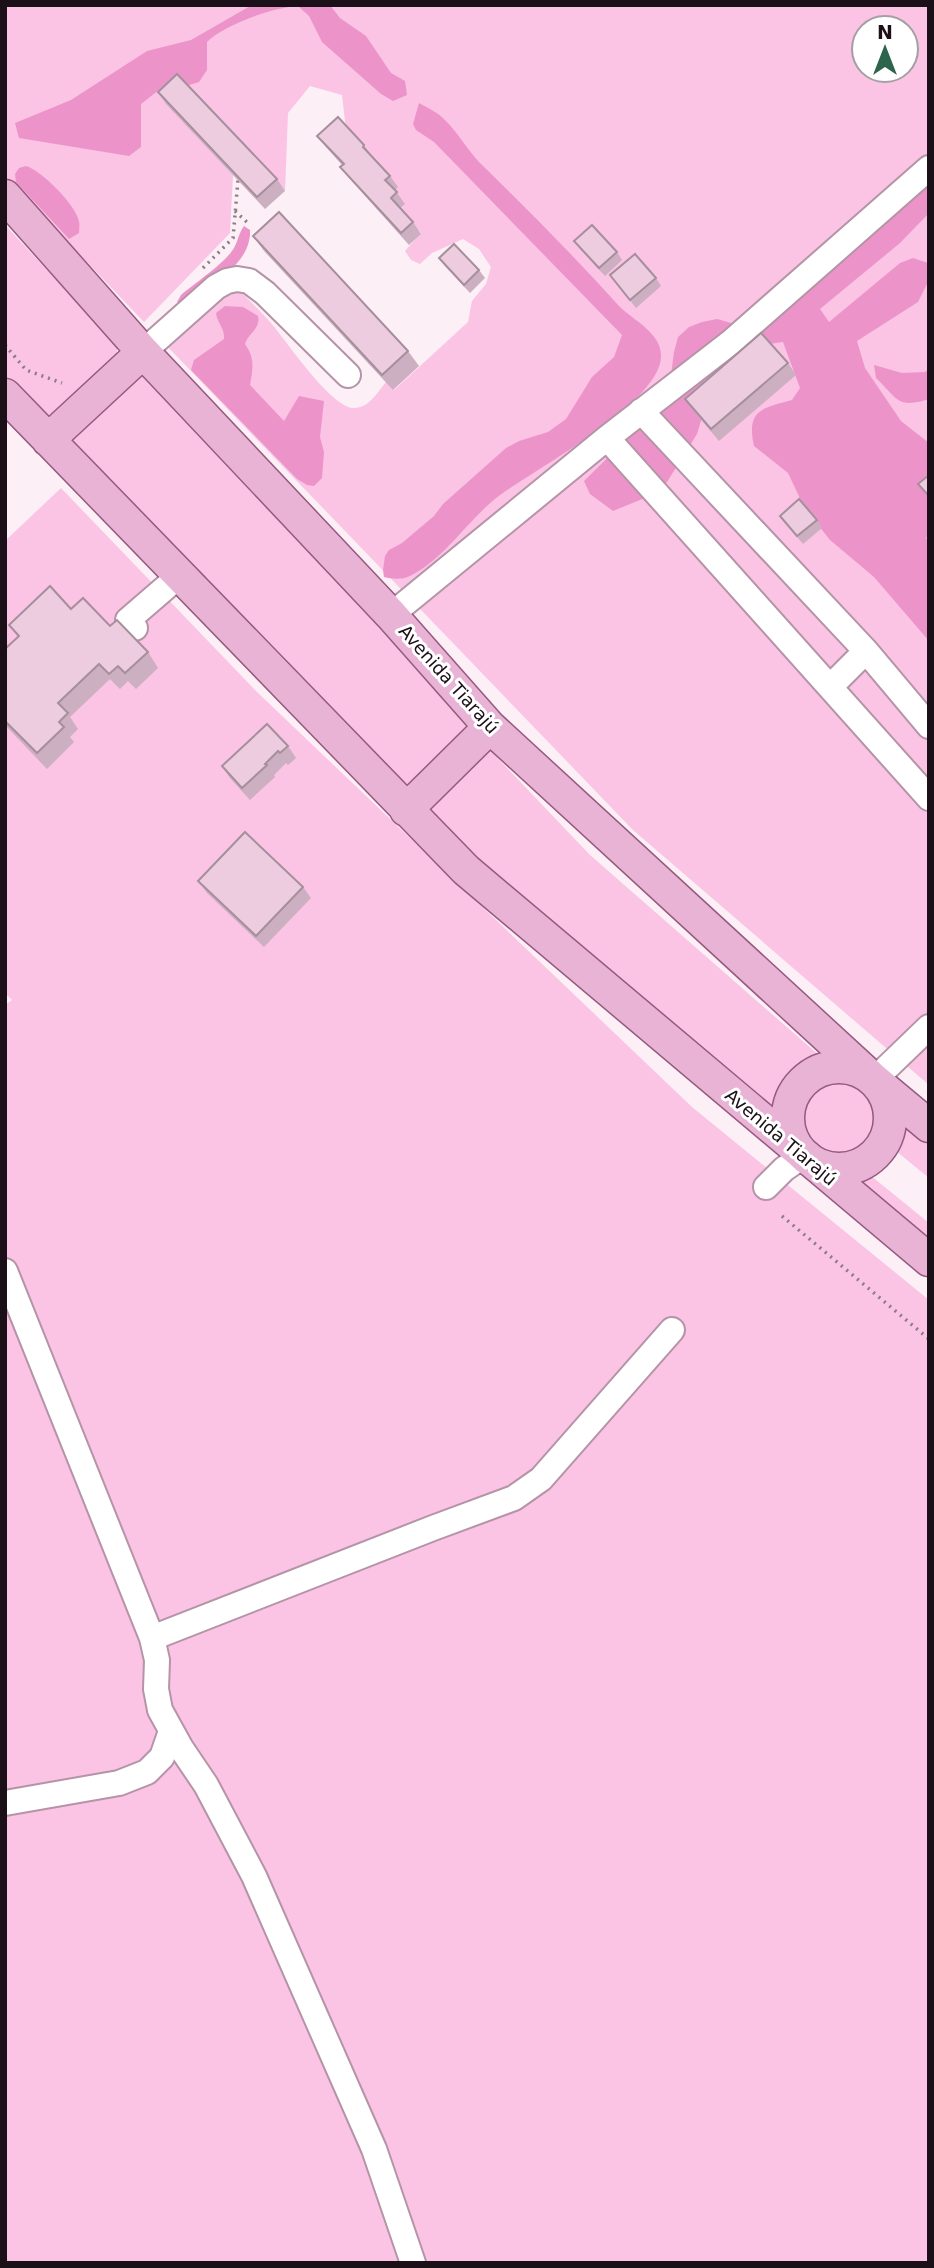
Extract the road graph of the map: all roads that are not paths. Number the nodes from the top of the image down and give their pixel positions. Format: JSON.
{"nodes":[{"id":1,"x":929,"y":168,"type":"edge"},
{"id":2,"x":5,"y":196,"type":"edge"},
{"id":3,"x":143,"y":352,"type":"junction"},
{"id":4,"x":348,"y":375,"type":"dead end"},
{"id":5,"x":5,"y":395,"type":"edge"},
{"id":6,"x":642,"y":411,"type":"junction"},
{"id":7,"x":607,"y":438,"type":"junction"},
{"id":8,"x":48,"y":440,"type":"junction"},
{"id":9,"x":179,"y":576,"type":"junction"},
{"id":10,"x":391,"y":615,"type":"junction"},
{"id":11,"x":135,"y":628,"type":"dead end"},
{"id":12,"x":866,"y":651,"type":"junction"},
{"id":13,"x":830,"y":687,"type":"junction"},
{"id":14,"x":929,"y":726,"type":"edge"},
{"id":15,"x":490,"y":727,"type":"junction"},
{"id":16,"x":929,"y":798,"type":"edge"},
{"id":17,"x":406,"y":810,"type":"junction"},
{"id":18,"x":929,"y":1027,"type":"edge"},
{"id":19,"x":874,"y":1080,"type":"junction"},
{"id":20,"x":929,"y":1126,"type":"edge"},
{"id":21,"x":803,"y":1156,"type":"junction"},
{"id":22,"x":766,"y":1187,"type":"dead end"},
{"id":23,"x":929,"y":1260,"type":"edge"},
{"id":24,"x":5,"y":1271,"type":"edge"},
{"id":25,"x":672,"y":1330,"type":"dead end"},
{"id":26,"x":152,"y":1638,"type":"junction"},
{"id":27,"x":171,"y":1731,"type":"junction"},
{"id":28,"x":5,"y":1803,"type":"edge"},
{"id":29,"x":413,"y":2263,"type":"edge"}],
"edges":[{"from":1,"to":6,"type":"street"},
{"from":2,"to":3,"type":"main road","name":"Avenida Tiarajú"},
{"from":3,"to":4,"type":"street"},
{"from":3,"to":8,"type":"main road"},
{"from":3,"to":10,"type":"main road","name":"Avenida Tiarajú"},
{"from":5,"to":8,"type":"main road","name":"Avenida Tiarajú"},
{"from":6,"to":7,"type":"street"},
{"from":6,"to":12,"type":"street"},
{"from":7,"to":10,"type":"street"},
{"from":7,"to":13,"type":"street"},
{"from":8,"to":9,"type":"main road","name":"Avenida Tiarajú"},
{"from":9,"to":11,"type":"street"},
{"from":9,"to":17,"type":"main road","name":"Avenida Tiarajú"},
{"from":10,"to":15,"type":"main road","name":"Avenida Tiarajú"},
{"from":12,"to":13,"type":"street"},
{"from":12,"to":14,"type":"street"},
{"from":13,"to":16,"type":"street"},
{"from":15,"to":17,"type":"main road"},
{"from":15,"to":19,"type":"main road","name":"Avenida Tiarajú"},
{"from":17,"to":21,"type":"main road","name":"Avenida Tiarajú"},
{"from":18,"to":19,"type":"street"},
{"from":19,"to":20,"type":"main road","name":"Avenida Tiarajú"},
{"from":19,"to":21,"type":"main road"},
{"from":19,"to":21,"type":"main road"},
{"from":21,"to":22,"type":"street"},
{"from":21,"to":23,"type":"main road","name":"Avenida Tiarajú"},
{"from":24,"to":26,"type":"street"},
{"from":25,"to":26,"type":"street"},
{"from":26,"to":27,"type":"street"},
{"from":27,"to":28,"type":"street"},
{"from":27,"to":29,"type":"street"}]}
